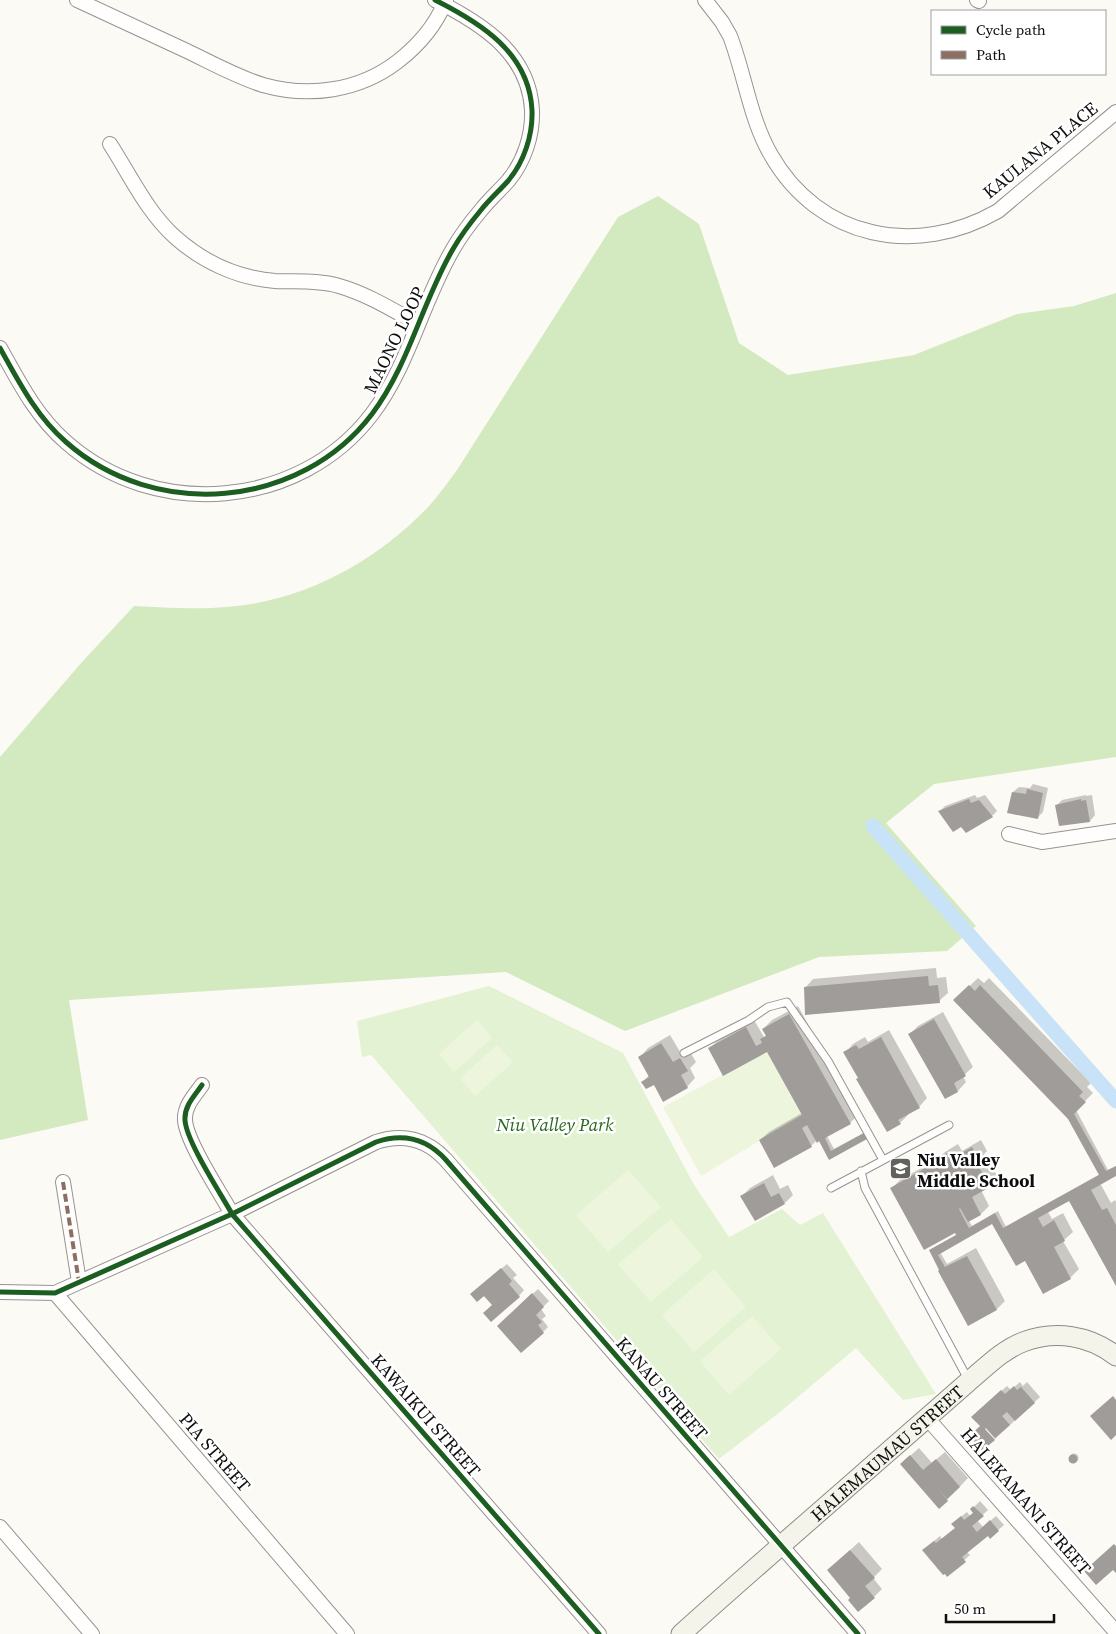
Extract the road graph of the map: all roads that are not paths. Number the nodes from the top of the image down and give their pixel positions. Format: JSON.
{"nodes":[{"id":1,"x":76,"y":0,"type":"edge"},
{"id":2,"x":705,"y":0,"type":"edge"},
{"id":3,"x":442,"y":2,"type":"edge"},
{"id":4,"x":1116,"y":112,"type":"edge"},
{"id":5,"x":110,"y":144,"type":"dead end"},
{"id":6,"x":418,"y":324,"type":"junction"},
{"id":7,"x":0,"y":348,"type":"edge"},
{"id":8,"x":1116,"y":831,"type":"edge"},
{"id":9,"x":1009,"y":834,"type":"dead end"},
{"id":10,"x":684,"y":1053,"type":"dead end"},
{"id":11,"x":202,"y":1085,"type":"dead end"},
{"id":12,"x":949,"y":1125,"type":"dead end"},
{"id":13,"x":883,"y":1160,"type":"junction"},
{"id":14,"x":861,"y":1171,"type":"junction"},
{"id":15,"x":63,"y":1182,"type":"dead end"},
{"id":16,"x":831,"y":1188,"type":"dead end"},
{"id":17,"x":232,"y":1214,"type":"junction"},
{"id":18,"x":80,"y":1282,"type":"junction"},
{"id":19,"x":0,"y":1292,"type":"edge"},
{"id":20,"x":55,"y":1294,"type":"junction"},
{"id":21,"x":1116,"y":1356,"type":"edge"},
{"id":22,"x":969,"y":1382,"type":"junction"},
{"id":23,"x":927,"y":1418,"type":"junction"},
{"id":24,"x":0,"y":1528,"type":"edge"},
{"id":25,"x":780,"y":1546,"type":"junction"},
{"id":26,"x":1116,"y":1632,"type":"edge"},
{"id":27,"x":92,"y":1634,"type":"edge"},
{"id":28,"x":347,"y":1634,"type":"edge"},
{"id":29,"x":599,"y":1634,"type":"edge"},
{"id":30,"x":681,"y":1634,"type":"edge"},
{"id":31,"x":858,"y":1634,"type":"edge"}],
"edges":[{"from":1,"to":3,"type":"street"},
{"from":2,"to":4,"type":"street","name":"KAULANA PLACE"},
{"from":3,"to":6,"type":"street","name":"MAONO LOOP"},
{"from":5,"to":6,"type":"street"},
{"from":6,"to":7,"type":"street","name":"MAONO LOOP"},
{"from":8,"to":9,"type":"street"},
{"from":10,"to":13,"type":"lane"},
{"from":11,"to":17,"type":"street","name":"KAWAIKUI STREET"},
{"from":12,"to":13,"type":"lane"},
{"from":13,"to":14,"type":"lane"},
{"from":14,"to":16,"type":"lane"},
{"from":14,"to":22,"type":"lane"},
{"from":15,"to":18,"type":"street"},
{"from":17,"to":18,"type":"street","name":"KANAU STREET"},
{"from":17,"to":25,"type":"street","name":"KANAU STREET"},
{"from":17,"to":29,"type":"street","name":"KAWAIKUI STREET"},
{"from":18,"to":20,"type":"street","name":"KANAU STREET"},
{"from":19,"to":20,"type":"street"},
{"from":20,"to":28,"type":"street","name":"PIA STREET"},
{"from":21,"to":22,"type":"street","name":"HALEMAUMAU STREET"},
{"from":22,"to":23,"type":"street","name":"HALEMAUMAU STREET"},
{"from":23,"to":25,"type":"street","name":"HALEMAUMAU STREET"},
{"from":23,"to":26,"type":"street","name":"HALEKAMANI STREET"},
{"from":24,"to":27,"type":"street"},
{"from":25,"to":30,"type":"street","name":"HALEMAUMAU STREET"},
{"from":25,"to":31,"type":"street","name":"KANAU STREET"}]}
